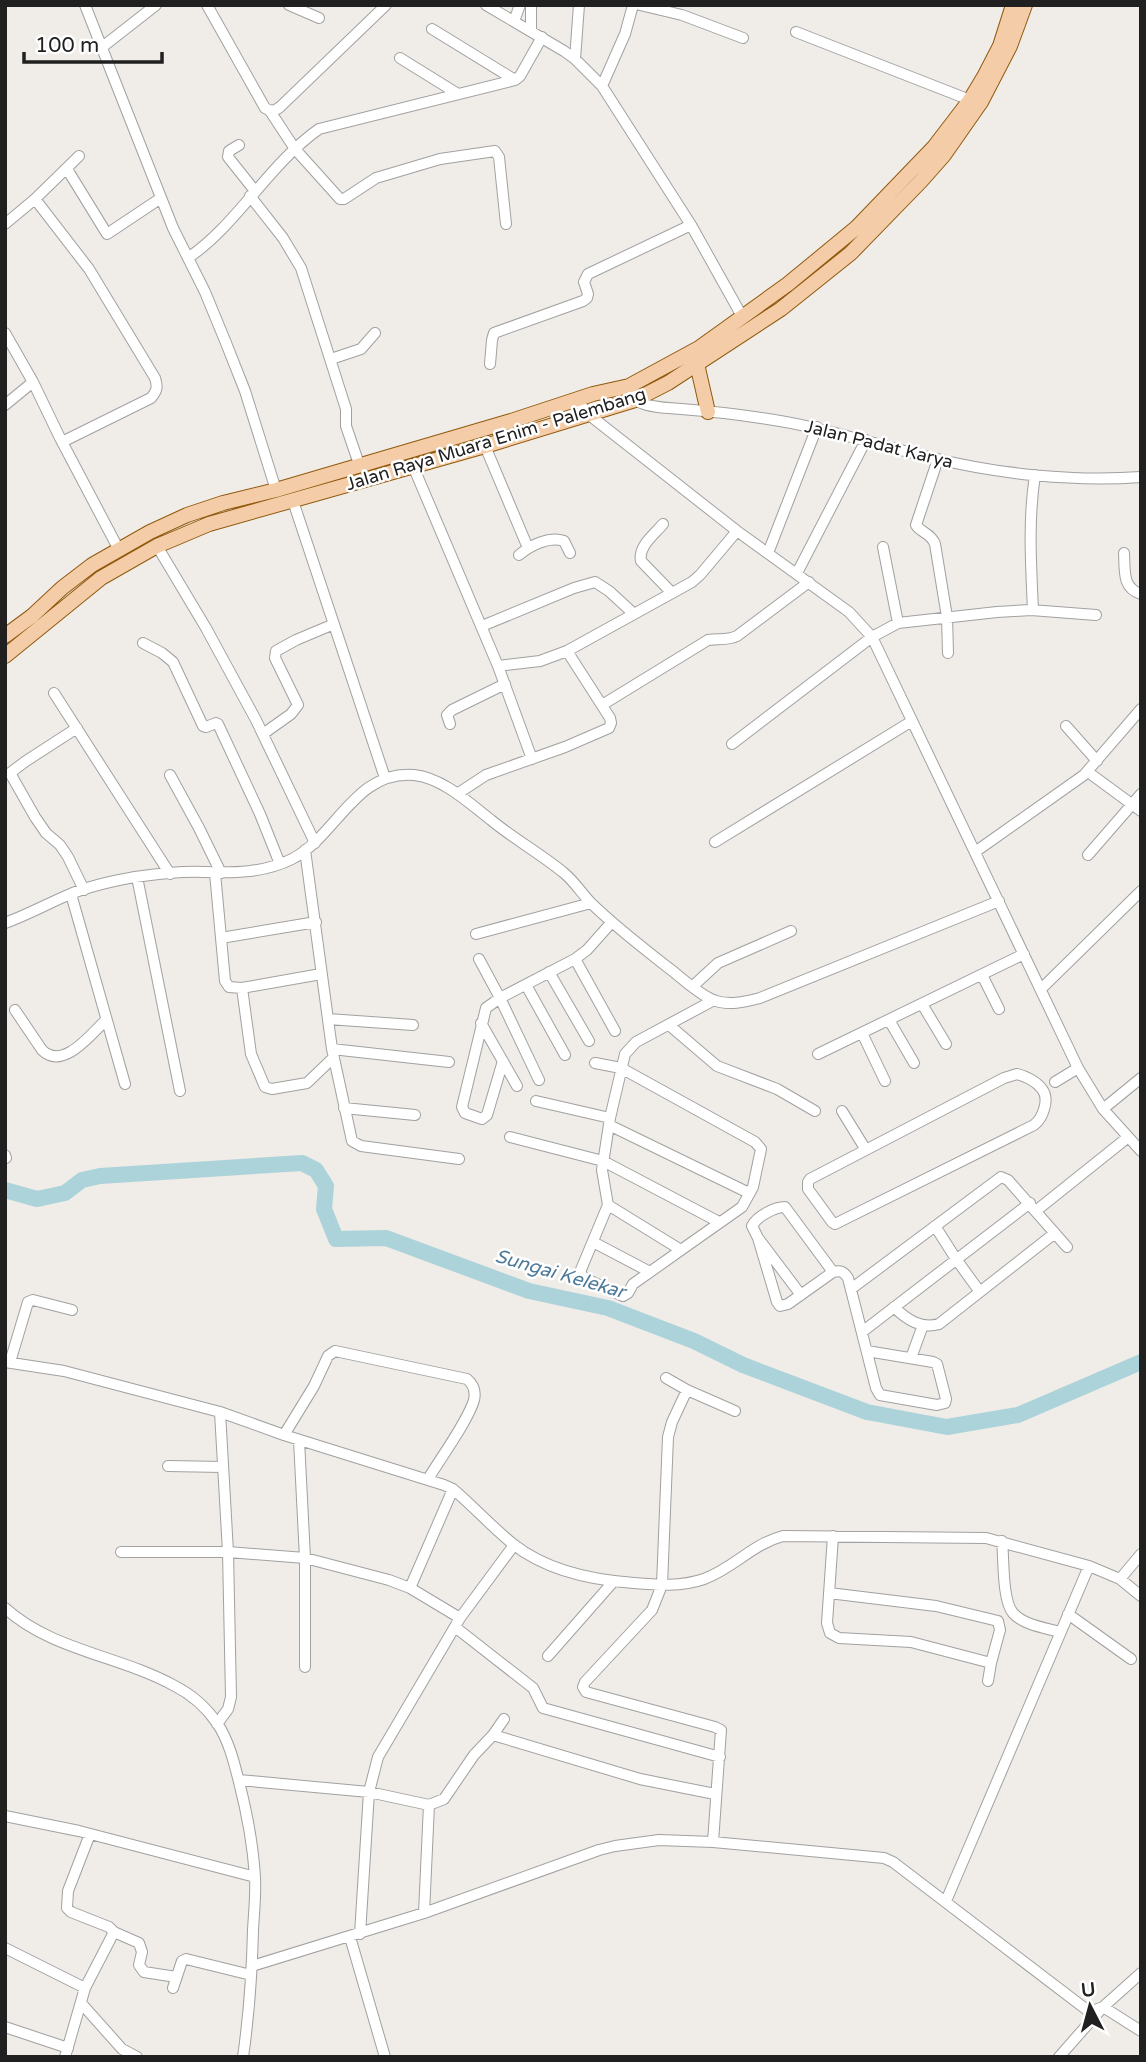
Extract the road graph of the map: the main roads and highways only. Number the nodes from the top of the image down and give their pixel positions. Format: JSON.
{"nodes":[{"id":1,"x":1013,"y":5,"type":"edge"},
{"id":2,"x":1025,"y":5,"type":"edge"},
{"id":3,"x":695,"y":357,"type":"junction"},
{"id":4,"x":708,"y":412,"type":"road end"},
{"id":5,"x":492,"y":426,"type":"junction"},
{"id":6,"x":491,"y":444,"type":"junction"},
{"id":7,"x":5,"y":636,"type":"edge"},
{"id":8,"x":5,"y":656,"type":"edge"}],
"edges":[{"from":1,"to":3,"type":"main road","name":"Jalan Raya Muara Enim - Palembang"},
{"from":2,"to":3,"type":"main road","name":"Jalan Raya Muara Enim - Palembang"},
{"from":3,"to":4,"type":"main road"},
{"from":3,"to":5,"type":"main road","name":"Jalan Raya Muara Enim - Palembang"},
{"from":3,"to":6,"type":"main road","name":"Jalan Raya Muara Enim - Palembang"},
{"from":5,"to":6,"type":"main road"},
{"from":5,"to":7,"type":"main road","name":"Jalan Raya Muara Enim - Palembang"},
{"from":6,"to":8,"type":"main road","name":"Jalan Raya Muara Enim - Palembang"}]}
